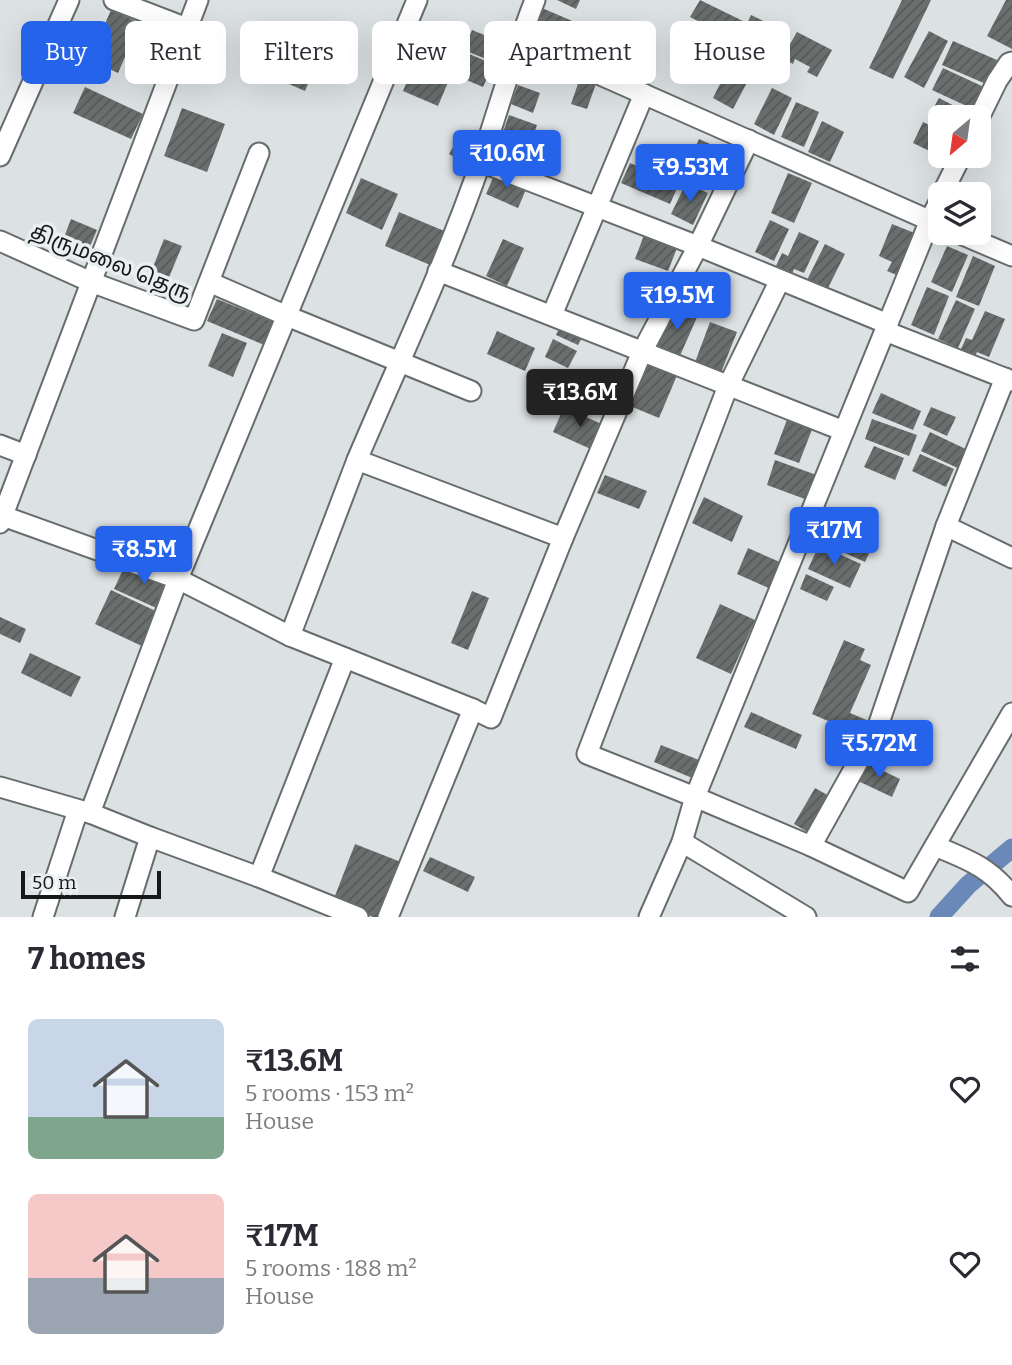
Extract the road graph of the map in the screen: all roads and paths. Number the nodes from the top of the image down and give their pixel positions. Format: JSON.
{"nodes":[{"id":1,"x":69,"y":0,"type":"edge"},
{"id":2,"x":114,"y":0,"type":"edge"},
{"id":3,"x":198,"y":0,"type":"edge"},
{"id":4,"x":417,"y":0,"type":"edge"},
{"id":5,"x":535,"y":0,"type":"edge"},
{"id":6,"x":167,"y":21,"type":"edge"},
{"id":7,"x":190,"y":21,"type":"edge"},
{"id":8,"x":526,"y":21,"type":"edge"},
{"id":9,"x":1012,"y":62,"type":"edge"},
{"id":10,"x":166,"y":84,"type":"edge"},
{"id":11,"x":505,"y":84,"type":"edge"},
{"id":12,"x":622,"y":84,"type":"edge"},
{"id":13,"x":645,"y":94,"type":"junction"},
{"id":14,"x":985,"y":105,"type":"edge"},
{"id":15,"x":749,"y":140,"type":"junction"},
{"id":16,"x":259,"y":153,"type":"dead end"},
{"id":17,"x":0,"y":156,"type":"edge"},
{"id":18,"x":481,"y":162,"type":"junction"},
{"id":19,"x":598,"y":207,"type":"junction"},
{"id":20,"x":928,"y":220,"type":"edge"},
{"id":21,"x":928,"y":238,"type":"edge"},
{"id":22,"x":0,"y":241,"type":"edge"},
{"id":23,"x":986,"y":245,"type":"edge"},
{"id":24,"x":698,"y":246,"type":"junction"},
{"id":25,"x":1012,"y":256,"type":"edge"},
{"id":26,"x":438,"y":271,"type":"junction"},
{"id":27,"x":780,"y":280,"type":"junction"},
{"id":28,"x":91,"y":282,"type":"junction"},
{"id":29,"x":209,"y":282,"type":"junction"},
{"id":30,"x":287,"y":316,"type":"junction"},
{"id":31,"x":551,"y":316,"type":"junction"},
{"id":32,"x":887,"y":327,"type":"junction"},
{"id":33,"x":642,"y":352,"type":"junction"},
{"id":34,"x":398,"y":363,"type":"junction"},
{"id":35,"x":1009,"y":380,"type":"edge"},
{"id":36,"x":728,"y":386,"type":"junction"},
{"id":37,"x":471,"y":391,"type":"dead end"},
{"id":38,"x":844,"y":431,"type":"junction"},
{"id":39,"x":0,"y":445,"type":"edge"},
{"id":40,"x":26,"y":456,"type":"junction"},
{"id":41,"x":356,"y":460,"type":"junction"},
{"id":42,"x":1,"y":520,"type":"edge"},
{"id":43,"x":946,"y":526,"type":"junction"},
{"id":44,"x":563,"y":538,"type":"junction"},
{"id":45,"x":1012,"y":558,"type":"edge"},
{"id":46,"x":178,"y":579,"type":"junction"},
{"id":47,"x":290,"y":636,"type":"junction"},
{"id":48,"x":345,"y":658,"type":"junction"},
{"id":49,"x":472,"y":709,"type":"junction"},
{"id":50,"x":1012,"y":713,"type":"edge"},
{"id":51,"x":0,"y":787,"type":"edge"},
{"id":52,"x":695,"y":797,"type":"junction"},
{"id":53,"x":84,"y":811,"type":"junction"},
{"id":54,"x":150,"y":837,"type":"junction"},
{"id":55,"x":682,"y":842,"type":"junction"},
{"id":56,"x":811,"y":846,"type":"junction"},
{"id":57,"x":935,"y":846,"type":"junction"},
{"id":58,"x":259,"y":877,"type":"junction"},
{"id":59,"x":1012,"y":897,"type":"edge"},
{"id":60,"x":316,"y":909,"type":"edge"},
{"id":61,"x":43,"y":917,"type":"edge"},
{"id":62,"x":125,"y":917,"type":"edge"},
{"id":63,"x":358,"y":917,"type":"edge"},
{"id":64,"x":388,"y":917,"type":"edge"},
{"id":65,"x":649,"y":917,"type":"edge"},
{"id":66,"x":806,"y":917,"type":"edge"}],
"edges":[{"from":1,"to":17,"type":"street"},
{"from":2,"to":6,"type":"street"},
{"from":3,"to":7,"type":"street"},
{"from":4,"to":30,"type":"street"},
{"from":5,"to":8,"type":"street"},
{"from":9,"to":14,"type":"street"},
{"from":10,"to":28,"type":"street"},
{"from":11,"to":18,"type":"street"},
{"from":12,"to":13,"type":"street"},
{"from":13,"to":15,"type":"street"},
{"from":13,"to":19,"type":"street"},
{"from":15,"to":20,"type":"street"},
{"from":15,"to":24,"type":"street"},
{"from":16,"to":29,"type":"street","name":"திருமலை தெரு"},
{"from":18,"to":19,"type":"street"},
{"from":18,"to":26,"type":"street"},
{"from":19,"to":24,"type":"street"},
{"from":19,"to":31,"type":"street"},
{"from":21,"to":32,"type":"street"},
{"from":22,"to":28,"type":"street","name":"திருமலை தெரு"},
{"from":23,"to":25,"type":"street"},
{"from":24,"to":27,"type":"street"},
{"from":24,"to":33,"type":"street"},
{"from":26,"to":31,"type":"street"},
{"from":26,"to":34,"type":"street"},
{"from":27,"to":32,"type":"street"},
{"from":27,"to":36,"type":"street"},
{"from":28,"to":29,"type":"street","name":"திருமலை தெரு"},
{"from":28,"to":40,"type":"street"},
{"from":29,"to":30,"type":"street"},
{"from":30,"to":34,"type":"street"},
{"from":30,"to":46,"type":"street"},
{"from":31,"to":33,"type":"street"},
{"from":32,"to":35,"type":"street"},
{"from":32,"to":38,"type":"street"},
{"from":33,"to":36,"type":"street"},
{"from":33,"to":44,"type":"street"},
{"from":34,"to":37,"type":"street"},
{"from":34,"to":41,"type":"street"},
{"from":35,"to":43,"type":"street"},
{"from":36,"to":38,"type":"street"},
{"from":36,"to":52,"type":"street"},
{"from":38,"to":52,"type":"street"},
{"from":39,"to":40,"type":"street"},
{"from":40,"to":42,"type":"street"},
{"from":41,"to":44,"type":"street"},
{"from":41,"to":47,"type":"street"},
{"from":42,"to":46,"type":"street"},
{"from":43,"to":45,"type":"street"},
{"from":43,"to":56,"type":"street"},
{"from":44,"to":49,"type":"street"},
{"from":46,"to":47,"type":"street"},
{"from":46,"to":53,"type":"street"},
{"from":47,"to":48,"type":"street"},
{"from":48,"to":49,"type":"street"},
{"from":48,"to":58,"type":"street"},
{"from":49,"to":64,"type":"street"},
{"from":50,"to":57,"type":"street"},
{"from":51,"to":53,"type":"street"},
{"from":52,"to":55,"type":"street"},
{"from":52,"to":56,"type":"street"},
{"from":53,"to":54,"type":"street"},
{"from":53,"to":61,"type":"street"},
{"from":54,"to":58,"type":"street"},
{"from":54,"to":62,"type":"street"},
{"from":55,"to":65,"type":"street"},
{"from":55,"to":66,"type":"street"},
{"from":56,"to":57,"type":"street"},
{"from":57,"to":59,"type":"street"},
{"from":58,"to":60,"type":"street"},
{"from":60,"to":63,"type":"street"}]}
